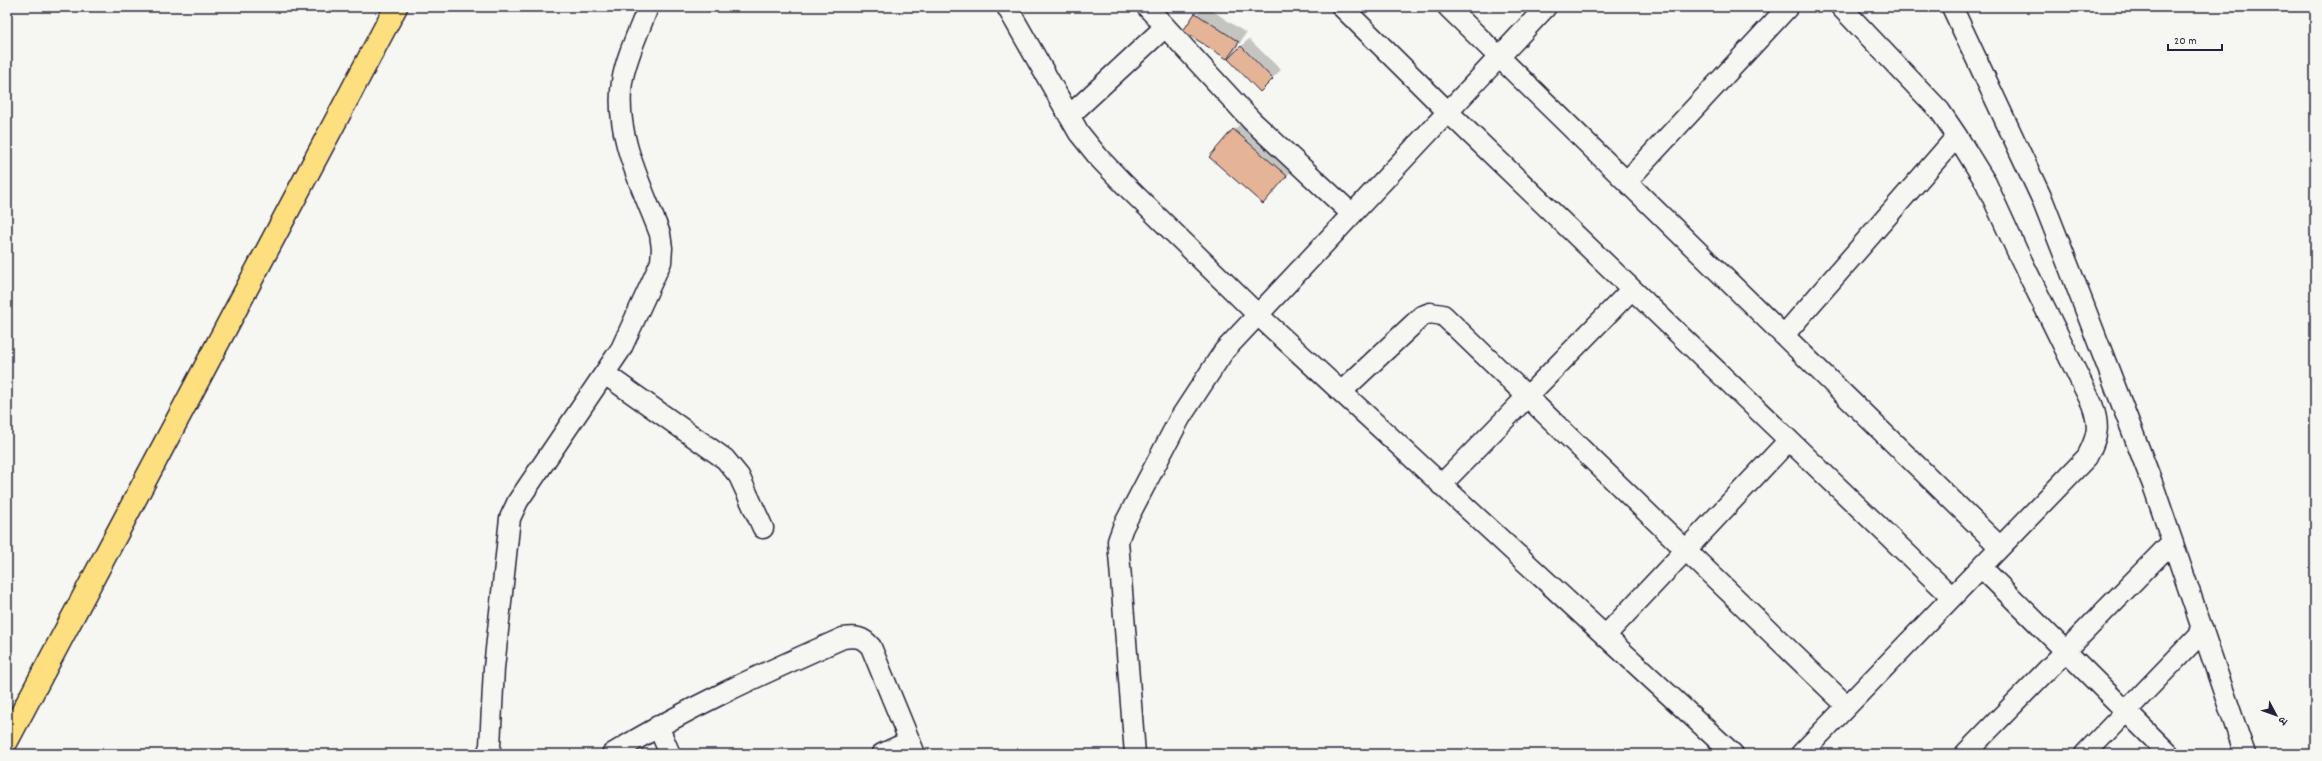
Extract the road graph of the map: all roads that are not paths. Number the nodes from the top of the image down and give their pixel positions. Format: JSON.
{"nodes":[{"id":1,"x":396,"y":7,"type":"edge"},
{"id":2,"x":648,"y":7,"type":"edge"},
{"id":3,"x":1007,"y":7,"type":"edge"},
{"id":4,"x":1147,"y":7,"type":"edge"},
{"id":5,"x":1342,"y":7,"type":"edge"},
{"id":6,"x":1448,"y":7,"type":"edge"},
{"id":7,"x":1546,"y":7,"type":"edge"},
{"id":8,"x":1788,"y":7,"type":"edge"},
{"id":9,"x":1841,"y":7,"type":"edge"},
{"id":10,"x":1952,"y":7,"type":"edge"},
{"id":11,"x":1165,"y":27,"type":"junction"},
{"id":12,"x":1500,"y":56,"type":"junction"},
{"id":13,"x":1448,"y":112,"type":"junction"},
{"id":14,"x":1069,"y":116,"type":"junction"},
{"id":15,"x":1957,"y":136,"type":"junction"},
{"id":16,"x":1627,"y":181,"type":"junction"},
{"id":17,"x":1352,"y":214,"type":"junction"},
{"id":18,"x":1632,"y":289,"type":"junction"},
{"id":19,"x":1258,"y":315,"type":"junction"},
{"id":20,"x":1784,"y":335,"type":"junction"},
{"id":21,"x":605,"y":374,"type":"junction"},
{"id":22,"x":1341,"y":392,"type":"junction"},
{"id":23,"x":1527,"y":398,"type":"junction"},
{"id":24,"x":1788,"y":440,"type":"junction"},
{"id":25,"x":1441,"y":485,"type":"junction"},
{"id":26,"x":763,"y":528,"type":"dead end"},
{"id":27,"x":2172,"y":542,"type":"junction"},
{"id":28,"x":2000,"y":547,"type":"junction"},
{"id":29,"x":1685,"y":550,"type":"junction"},
{"id":30,"x":1981,"y":567,"type":"junction"},
{"id":31,"x":1952,"y":597,"type":"junction"},
{"id":32,"x":2203,"y":631,"type":"junction"},
{"id":33,"x":1605,"y":636,"type":"junction"},
{"id":34,"x":2065,"y":650,"type":"junction"},
{"id":35,"x":1847,"y":706,"type":"junction"},
{"id":36,"x":2126,"y":711,"type":"junction"},
{"id":37,"x":658,"y":726,"type":"junction"},
{"id":38,"x":7,"y":741,"type":"edge"},
{"id":39,"x":912,"y":748,"type":"edge"},
{"id":40,"x":487,"y":754,"type":"edge"},
{"id":41,"x":612,"y":754,"type":"edge"},
{"id":42,"x":670,"y":754,"type":"edge"},
{"id":43,"x":882,"y":754,"type":"edge"},
{"id":44,"x":1135,"y":754,"type":"edge"},
{"id":45,"x":1733,"y":754,"type":"edge"},
{"id":46,"x":1801,"y":754,"type":"edge"},
{"id":47,"x":1965,"y":754,"type":"edge"},
{"id":48,"x":2084,"y":754,"type":"edge"},
{"id":49,"x":2169,"y":754,"type":"edge"},
{"id":50,"x":2245,"y":754,"type":"edge"}],
"edges":[{"from":1,"to":38,"type":"highway"},
{"from":2,"to":21,"type":"street"},
{"from":3,"to":14,"type":"street"},
{"from":4,"to":11,"type":"street"},
{"from":5,"to":13,"type":"street"},
{"from":6,"to":12,"type":"street"},
{"from":7,"to":12,"type":"street"},
{"from":8,"to":16,"type":"street"},
{"from":9,"to":15,"type":"street"},
{"from":10,"to":27,"type":"street"},
{"from":11,"to":14,"type":"street"},
{"from":11,"to":17,"type":"street"},
{"from":12,"to":13,"type":"street"},
{"from":12,"to":16,"type":"street"},
{"from":13,"to":17,"type":"street"},
{"from":13,"to":18,"type":"street"},
{"from":14,"to":19,"type":"street"},
{"from":15,"to":20,"type":"street"},
{"from":15,"to":28,"type":"street"},
{"from":16,"to":20,"type":"street"},
{"from":17,"to":19,"type":"street"},
{"from":18,"to":23,"type":"street"},
{"from":18,"to":24,"type":"street"},
{"from":19,"to":22,"type":"street"},
{"from":19,"to":44,"type":"street"},
{"from":20,"to":28,"type":"street"},
{"from":21,"to":26,"type":"street"},
{"from":21,"to":40,"type":"street"},
{"from":22,"to":23,"type":"street"},
{"from":22,"to":25,"type":"street"},
{"from":23,"to":25,"type":"street"},
{"from":23,"to":29,"type":"street"},
{"from":24,"to":29,"type":"street"},
{"from":24,"to":31,"type":"street"},
{"from":25,"to":33,"type":"street"},
{"from":27,"to":32,"type":"street"},
{"from":27,"to":34,"type":"street"},
{"from":28,"to":30,"type":"street"},
{"from":29,"to":33,"type":"street"},
{"from":29,"to":35,"type":"street"},
{"from":30,"to":31,"type":"street"},
{"from":30,"to":34,"type":"street"},
{"from":31,"to":35,"type":"street"},
{"from":32,"to":36,"type":"street"},
{"from":32,"to":50,"type":"street"},
{"from":33,"to":45,"type":"street"},
{"from":34,"to":36,"type":"street"},
{"from":34,"to":47,"type":"street"},
{"from":35,"to":46,"type":"street"},
{"from":36,"to":48,"type":"street"},
{"from":36,"to":49,"type":"street"},
{"from":37,"to":39,"type":"street"},
{"from":37,"to":41,"type":"street"},
{"from":37,"to":42,"type":"street"},
{"from":39,"to":43,"type":"street"}]}
